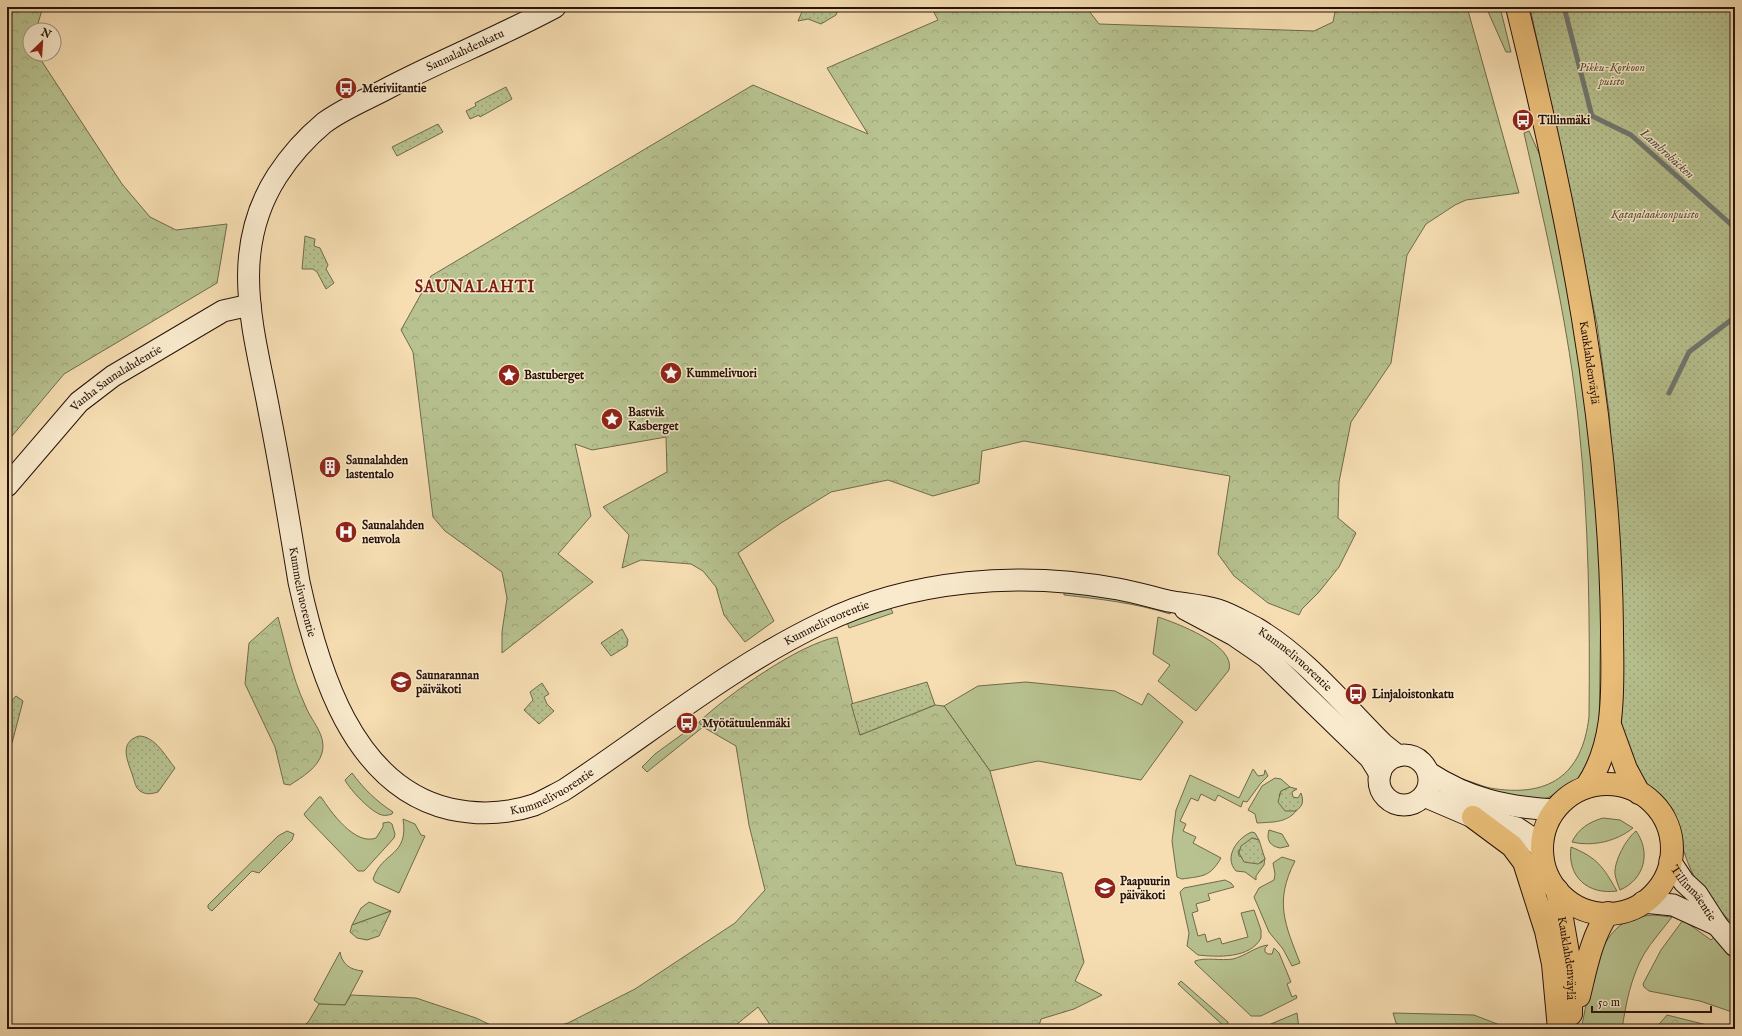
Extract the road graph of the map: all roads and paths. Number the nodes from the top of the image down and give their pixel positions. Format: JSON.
{"nodes":[{"id":1,"x":555,"y":7,"type":"edge"},
{"id":2,"x":1517,"y":7,"type":"edge"},
{"id":3,"x":250,"y":305,"type":"junction"},
{"id":4,"x":7,"y":486,"type":"edge"},
{"id":5,"x":1170,"y":601,"type":"junction"},
{"id":6,"x":1610,"y":725,"type":"junction"},
{"id":7,"x":1398,"y":756,"type":"junction"},
{"id":8,"x":1429,"y":773,"type":"junction"},
{"id":9,"x":1380,"y":774,"type":"junction"},
{"id":10,"x":1586,"y":787,"type":"junction"},
{"id":11,"x":1639,"y":793,"type":"junction"},
{"id":12,"x":1424,"y":796,"type":"junction"},
{"id":13,"x":1554,"y":810,"type":"junction"},
{"id":14,"x":1473,"y":817,"type":"junction"},
{"id":15,"x":1542,"y":849,"type":"junction"},
{"id":16,"x":1670,"y":861,"type":"junction"},
{"id":17,"x":1557,"y":890,"type":"junction"},
{"id":18,"x":1643,"y":902,"type":"junction"},
{"id":19,"x":1608,"y":913,"type":"junction"},
{"id":20,"x":1717,"y":925,"type":"junction"},
{"id":21,"x":1735,"y":946,"type":"edge"},
{"id":22,"x":1567,"y":1029,"type":"edge"}],
"edges":[{"from":1,"to":3,"type":"street","name":"Saunalahdenkatu"},
{"from":2,"to":6,"type":"main road","name":"Kauklahdenväylä"},
{"from":3,"to":4,"type":"street","name":"Vanha Saunalahdentie"},
{"from":3,"to":5,"type":"street","name":"Kummelivuorentie"},
{"from":5,"to":7,"type":"street","name":"Kummelivuorentie"},
{"from":5,"to":9,"type":"street","name":"Kummelivuorentie"},
{"from":6,"to":10,"type":"main road","name":"Kauklahdenväylä"},
{"from":6,"to":11,"type":"main road","name":"Kauklahdenväylä"},
{"from":7,"to":8,"type":"street"},
{"from":7,"to":9,"type":"street"},
{"from":8,"to":12,"type":"street"},
{"from":8,"to":13,"type":"street"},
{"from":9,"to":12,"type":"street"},
{"from":10,"to":11,"type":"main road"},
{"from":10,"to":13,"type":"main road"},
{"from":11,"to":16,"type":"main road"},
{"from":12,"to":14,"type":"street"},
{"from":13,"to":15,"type":"main road"},
{"from":14,"to":15,"type":"street"},
{"from":14,"to":22,"type":"main road"},
{"from":15,"to":17,"type":"main road"},
{"from":16,"to":18,"type":"main road"},
{"from":16,"to":20,"type":"street","name":"Tillinmäentie"},
{"from":17,"to":19,"type":"main road"},
{"from":17,"to":22,"type":"main road","name":"Kauklahdenväylä"},
{"from":18,"to":19,"type":"main road"},
{"from":18,"to":20,"type":"street","name":"Tillinmäentie"},
{"from":19,"to":22,"type":"main road","name":"Kauklahdenväylä"},
{"from":20,"to":21,"type":"street","name":"Tillinmäentie"}]}
